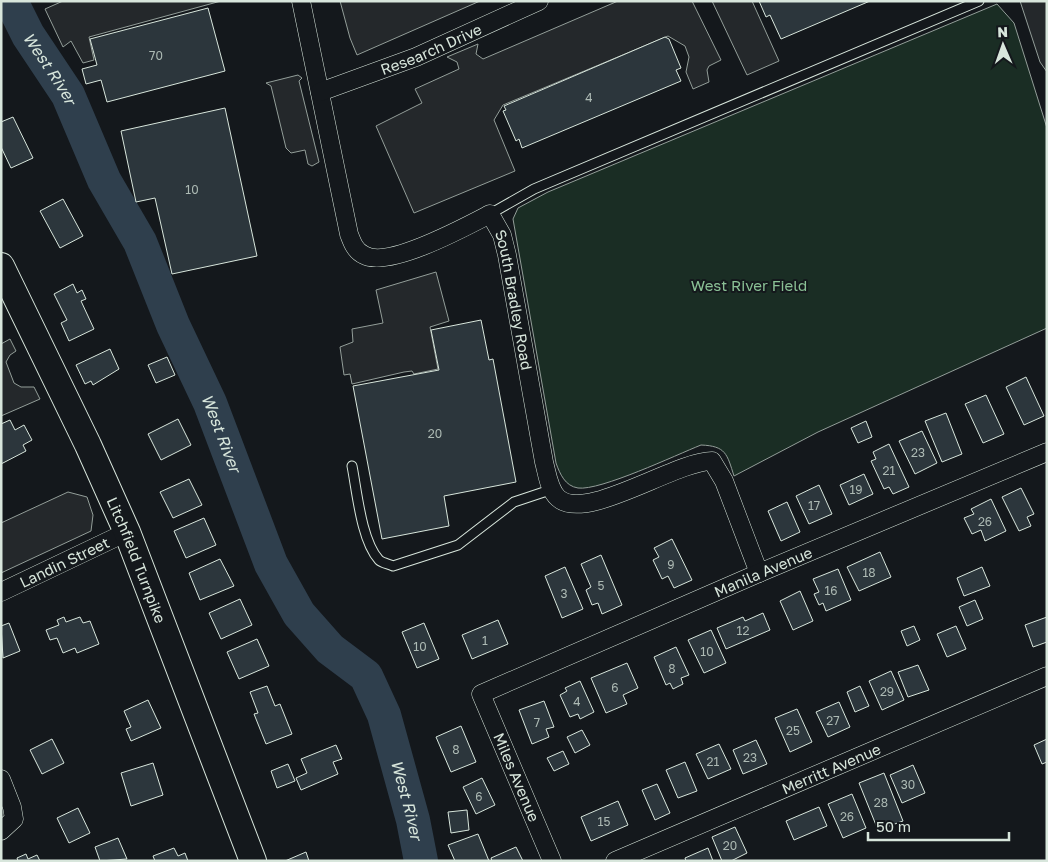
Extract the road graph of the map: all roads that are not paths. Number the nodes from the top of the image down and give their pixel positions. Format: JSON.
{"nodes":[{"id":1,"x":301,"y":1,"type":"edge"},
{"id":2,"x":539,"y":1,"type":"edge"},
{"id":3,"x":979,"y":1,"type":"edge"},
{"id":4,"x":320,"y":92,"type":"junction"},
{"id":5,"x":490,"y":214,"type":"junction"},
{"id":6,"x":1,"y":266,"type":"edge"},
{"id":7,"x":1047,"y":452,"type":"edge"},
{"id":8,"x":352,"y":466,"type":"dead end"},
{"id":9,"x":553,"y":489,"type":"junction"},
{"id":10,"x":127,"y":532,"type":"junction"},
{"id":11,"x":759,"y":573,"type":"junction"},
{"id":12,"x":1,"y":592,"type":"edge"},
{"id":13,"x":1047,"y":676,"type":"edge"},
{"id":14,"x":481,"y":694,"type":"joint"},
{"id":15,"x":1,"y":779,"type":"edge"},
{"id":16,"x":1,"y":831,"type":"edge"},
{"id":17,"x":253,"y":861,"type":"edge"},
{"id":18,"x":552,"y":861,"type":"edge"},
{"id":19,"x":615,"y":861,"type":"edge"}],
"edges":[{"from":1,"to":4,"type":"street","name":"South Bradley Road"},
{"from":2,"to":4,"type":"street","name":"Research Drive"},
{"from":3,"to":5,"type":"lane"},
{"from":4,"to":5,"type":"street","name":"South Bradley Road"},
{"from":5,"to":9,"type":"street","name":"South Bradley Road"},
{"from":6,"to":10,"type":"main road","name":"Litchfield Turnpike"},
{"from":7,"to":11,"type":"street","name":"Manila Avenue"},
{"from":8,"to":9,"type":"lane"},
{"from":9,"to":11,"type":"street"},
{"from":10,"to":12,"type":"street","name":"Landin Street"},
{"from":10,"to":17,"type":"main road","name":"Litchfield Turnpike"},
{"from":11,"to":14,"type":"street","name":"Manila Avenue"},
{"from":13,"to":19,"type":"street","name":"Merritt Avenue"},
{"from":14,"to":18,"type":"street","name":"Miles Avenue"},
{"from":15,"to":16,"type":"street"}]}
